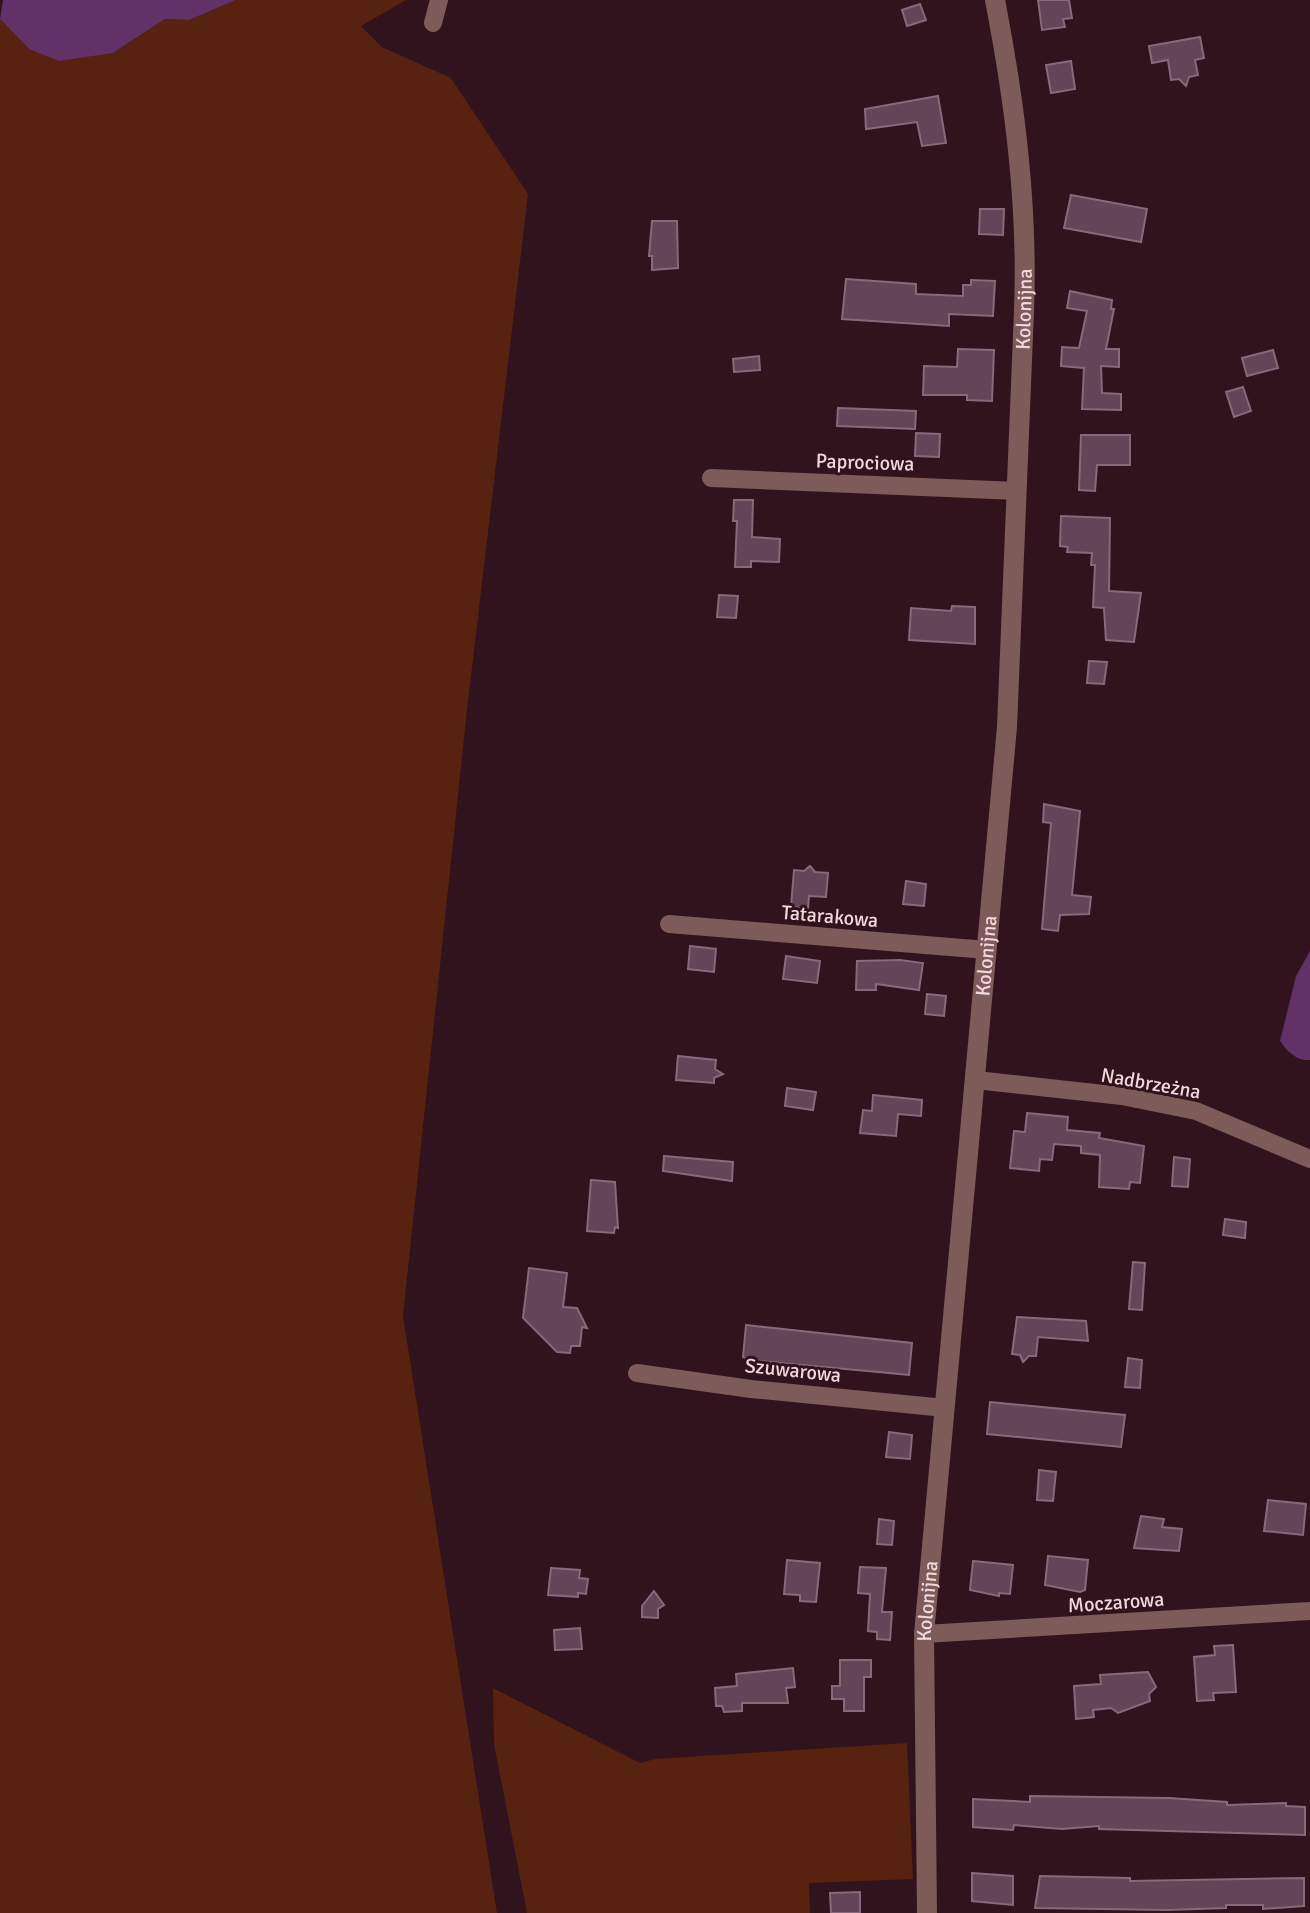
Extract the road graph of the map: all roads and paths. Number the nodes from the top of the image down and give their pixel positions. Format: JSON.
{"nodes":[{"id":1,"x":439,"y":0,"type":"edge"},
{"id":2,"x":995,"y":0,"type":"edge"},
{"id":3,"x":433,"y":23,"type":"dead end"},
{"id":4,"x":711,"y":478,"type":"dead end"},
{"id":5,"x":1017,"y":491,"type":"junction"},
{"id":6,"x":669,"y":924,"type":"dead end"},
{"id":7,"x":987,"y":950,"type":"junction"},
{"id":8,"x":976,"y":1080,"type":"junction"},
{"id":9,"x":1310,"y":1159,"type":"edge"},
{"id":10,"x":637,"y":1373,"type":"dead end"},
{"id":11,"x":945,"y":1408,"type":"junction"},
{"id":12,"x":1310,"y":1611,"type":"edge"},
{"id":13,"x":924,"y":1634,"type":"junction"},
{"id":14,"x":927,"y":1913,"type":"edge"}],
"edges":[{"from":1,"to":3,"type":"street"},
{"from":2,"to":5,"type":"street","name":"Kolonijna"},
{"from":4,"to":5,"type":"street","name":"Paprociowa"},
{"from":5,"to":7,"type":"street","name":"Kolonijna"},
{"from":6,"to":7,"type":"street","name":"Tatarakowa"},
{"from":7,"to":8,"type":"street","name":"Kolonijna"},
{"from":8,"to":9,"type":"street","name":"Nadbrzeżna"},
{"from":8,"to":11,"type":"street","name":"Kolonijna"},
{"from":10,"to":11,"type":"street","name":"Szuwarowa"},
{"from":11,"to":13,"type":"street","name":"Kolonijna"},
{"from":12,"to":13,"type":"street","name":"Moczarowa"},
{"from":13,"to":14,"type":"street","name":"Kolonijna"}]}
